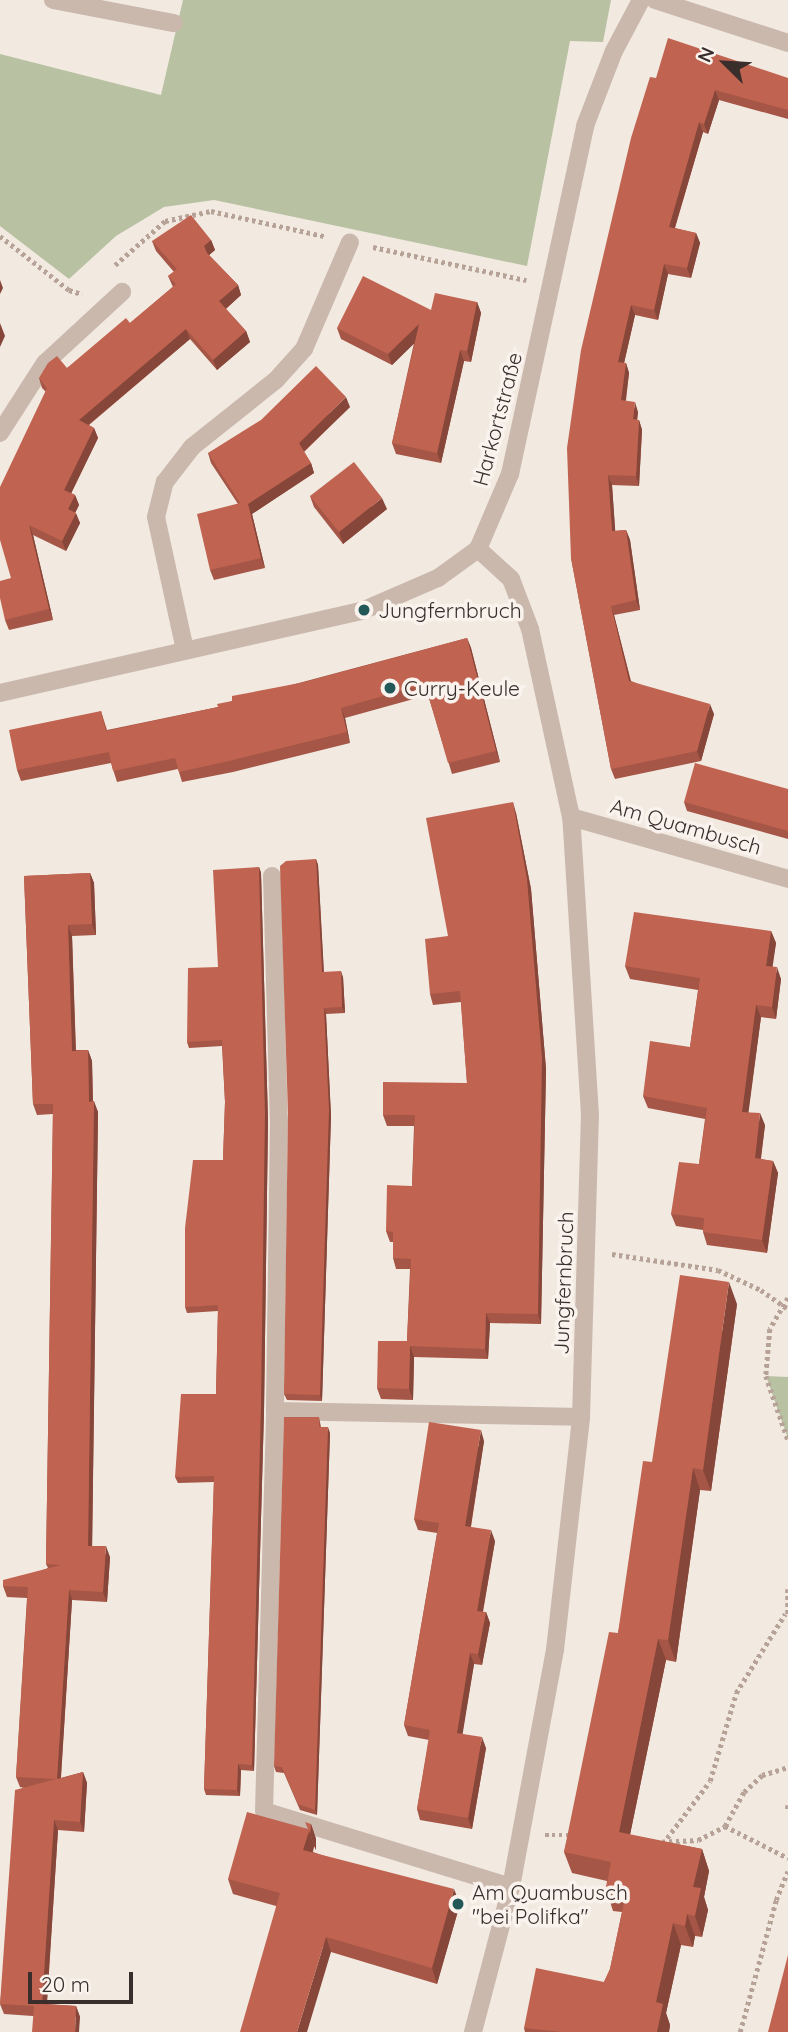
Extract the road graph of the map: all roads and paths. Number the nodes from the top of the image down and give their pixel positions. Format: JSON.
{"nodes":[{"id":1,"x":53,"y":0,"type":"edge"},
{"id":2,"x":641,"y":0,"type":"edge"},
{"id":3,"x":655,"y":0,"type":"edge"},
{"id":4,"x":174,"y":23,"type":"dead end"},
{"id":5,"x":788,"y":43,"type":"edge"},
{"id":6,"x":0,"y":236,"type":"edge"},
{"id":7,"x":350,"y":242,"type":"junction"},
{"id":8,"x":113,"y":267,"type":"dead end"},
{"id":9,"x":92,"y":285,"type":"dead end"},
{"id":10,"x":551,"y":285,"type":"junction"},
{"id":11,"x":122,"y":292,"type":"dead end"},
{"id":12,"x":0,"y":433,"type":"edge"},
{"id":13,"x":478,"y":549,"type":"junction"},
{"id":14,"x":186,"y":650,"type":"junction"},
{"id":15,"x":0,"y":693,"type":"edge"},
{"id":16,"x":571,"y":817,"type":"junction"},
{"id":17,"x":272,"y":876,"type":"dead end"},
{"id":18,"x":788,"y":879,"type":"edge"},
{"id":19,"x":588,"y":1251,"type":"junction"},
{"id":20,"x":788,"y":1298,"type":"edge"},
{"id":21,"x":785,"y":1307,"type":"edge"},
{"id":22,"x":275,"y":1411,"type":"junction"},
{"id":23,"x":581,"y":1417,"type":"junction"},
{"id":24,"x":788,"y":1440,"type":"edge"},
{"id":25,"x":788,"y":1588,"type":"edge"},
{"id":26,"x":786,"y":1615,"type":"edge"},
{"id":27,"x":788,"y":1767,"type":"edge"},
{"id":28,"x":725,"y":1826,"type":"junction"},
{"id":29,"x":522,"y":1827,"type":"junction"},
{"id":30,"x":575,"y":1835,"type":"edge"},
{"id":31,"x":666,"y":1839,"type":"junction"},
{"id":32,"x":648,"y":1845,"type":"edge"},
{"id":33,"x":788,"y":1858,"type":"edge"},
{"id":34,"x":788,"y":1871,"type":"edge"},
{"id":35,"x":511,"y":1887,"type":"junction"},
{"id":36,"x":473,"y":2032,"type":"edge"},
{"id":37,"x":740,"y":2032,"type":"edge"}],
"edges":[{"from":1,"to":4,"type":"street"},
{"from":2,"to":10,"type":"street","name":"Harkortstraße"},
{"from":3,"to":5,"type":"street"},
{"from":6,"to":9,"type":"path"},
{"from":7,"to":8,"type":"path"},
{"from":7,"to":10,"type":"path"},
{"from":7,"to":14,"type":"street"},
{"from":10,"to":13,"type":"street","name":"Harkortstraße"},
{"from":11,"to":12,"type":"street"},
{"from":13,"to":14,"type":"street"},
{"from":13,"to":16,"type":"street","name":"Jungfernbruch"},
{"from":14,"to":15,"type":"street"},
{"from":16,"to":18,"type":"street","name":"Am Quambusch"},
{"from":16,"to":19,"type":"street","name":"Jungfernbruch"},
{"from":17,"to":22,"type":"street"},
{"from":19,"to":21,"type":"path"},
{"from":19,"to":23,"type":"street","name":"Jungfernbruch"},
{"from":20,"to":21,"type":"path"},
{"from":21,"to":24,"type":"path"},
{"from":22,"to":23,"type":"street"},
{"from":22,"to":35,"type":"street"},
{"from":23,"to":29,"type":"street","name":"Jungfernbruch"},
{"from":25,"to":26,"type":"path"},
{"from":26,"to":31,"type":"path"},
{"from":27,"to":28,"type":"path"},
{"from":28,"to":31,"type":"path"},
{"from":28,"to":33,"type":"path"},
{"from":29,"to":30,"type":"path"},
{"from":29,"to":35,"type":"street","name":"Jungfernbruch"},
{"from":31,"to":32,"type":"path"},
{"from":34,"to":37,"type":"path"},
{"from":35,"to":36,"type":"street","name":"Jungfernbruch"}]}
